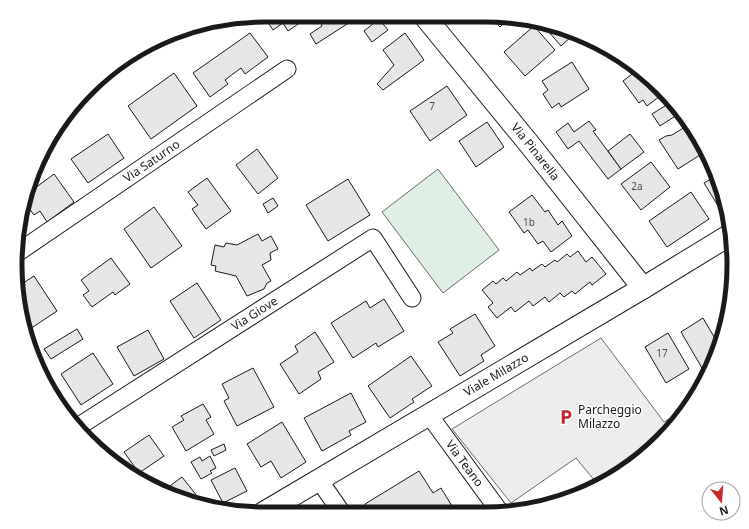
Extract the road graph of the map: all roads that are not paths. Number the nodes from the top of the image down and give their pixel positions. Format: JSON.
{"nodes":[{"id":1,"x":429,"y":22,"type":"edge"},
{"id":2,"x":287,"y":68,"type":"dead end"},
{"id":3,"x":725,"y":238,"type":"edge"},
{"id":4,"x":23,"y":249,"type":"edge"},
{"id":5,"x":643,"y":288,"type":"junction"},
{"id":6,"x":412,"y":298,"type":"dead end"},
{"id":7,"x":429,"y":415,"type":"junction"},
{"id":8,"x":82,"y":424,"type":"edge"},
{"id":9,"x":319,"y":480,"type":"junction"},
{"id":10,"x":496,"y":506,"type":"edge"},
{"id":11,"x":273,"y":507,"type":"edge"},
{"id":12,"x":338,"y":507,"type":"edge"}],
"edges":[{"from":1,"to":5,"type":"street","name":"Via Pinarella"},
{"from":2,"to":4,"type":"street","name":"Via Saturno"},
{"from":3,"to":5,"type":"street","name":"Viale Milazzo"},
{"from":5,"to":7,"type":"street","name":"Viale Milazzo"},
{"from":6,"to":8,"type":"street","name":"Via Giove"},
{"from":7,"to":9,"type":"street","name":"Viale Milazzo"},
{"from":7,"to":10,"type":"street","name":"Via Teano"},
{"from":9,"to":11,"type":"street","name":"Viale Milazzo"},
{"from":9,"to":12,"type":"street"}]}
